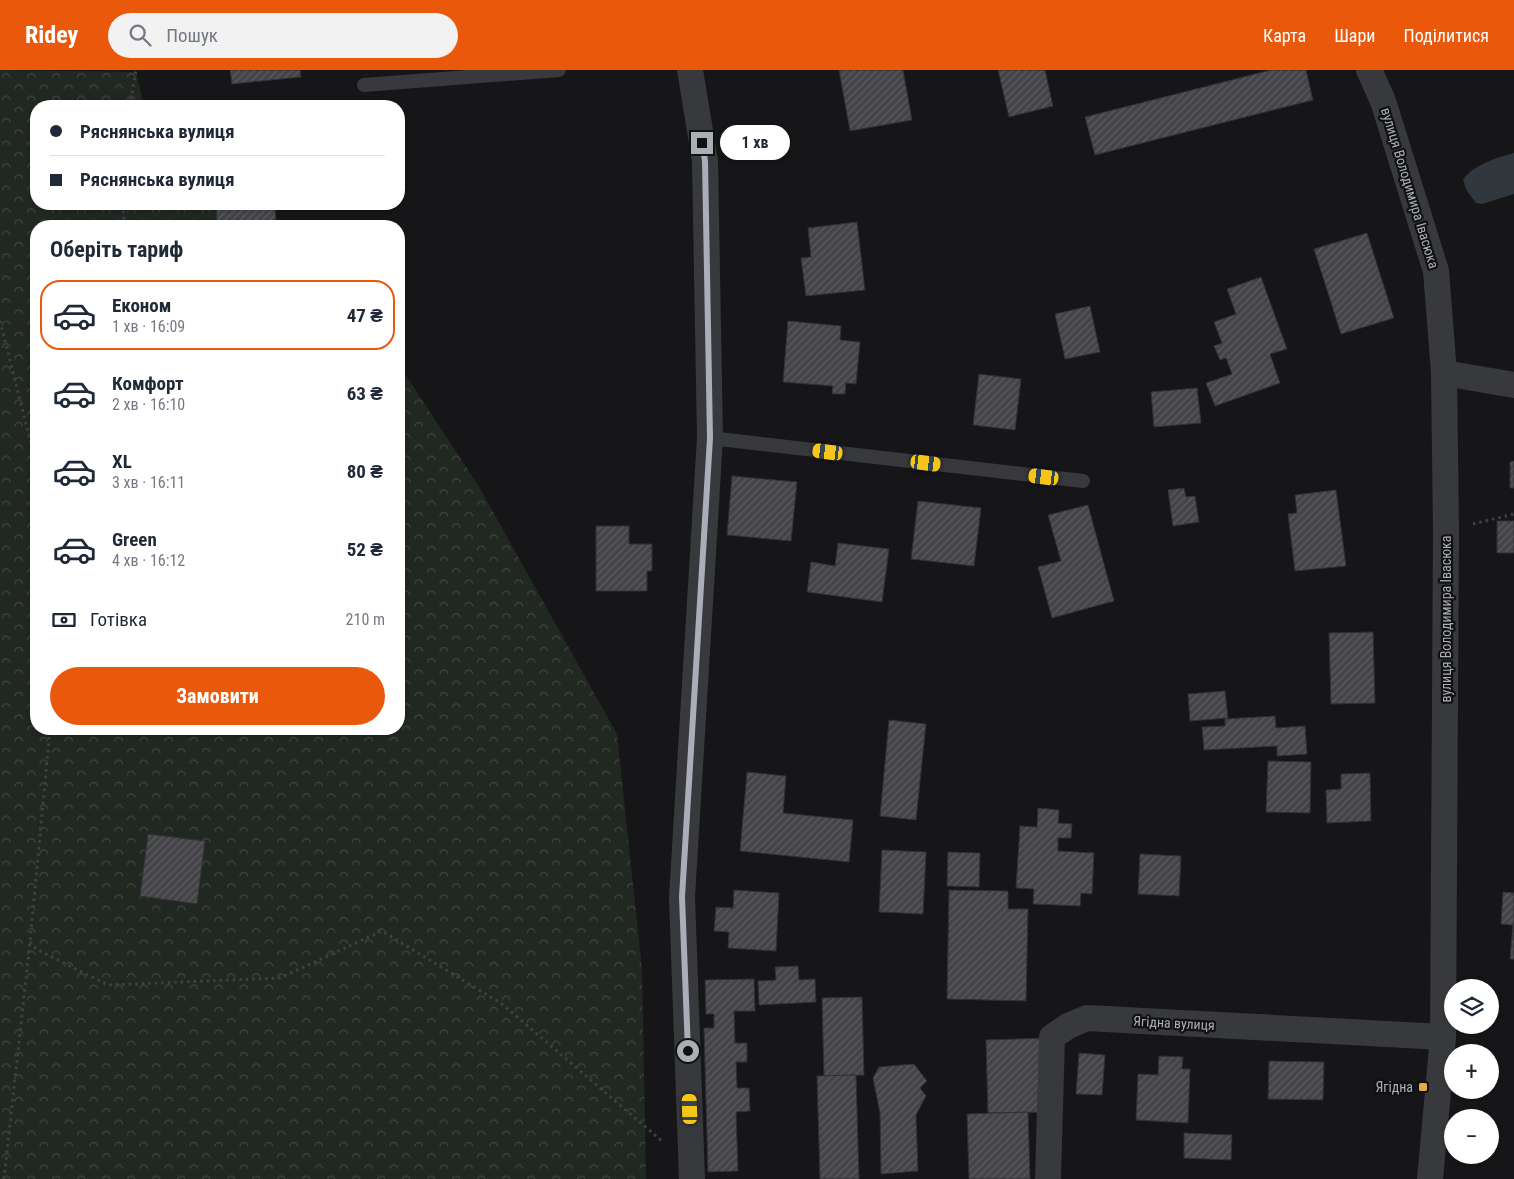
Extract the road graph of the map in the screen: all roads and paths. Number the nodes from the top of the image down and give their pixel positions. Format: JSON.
{"nodes":[{"id":1,"x":136,"y":70,"type":"edge"},
{"id":2,"x":559,"y":70,"type":"edge"},
{"id":3,"x":690,"y":70,"type":"edge"},
{"id":4,"x":1369,"y":70,"type":"edge"},
{"id":5,"x":364,"y":84,"type":"dead end"},
{"id":6,"x":131,"y":100,"type":"edge"},
{"id":7,"x":0,"y":321,"type":"edge"},
{"id":8,"x":1444,"y":373,"type":"junction"},
{"id":9,"x":1514,"y":385,"type":"edge"},
{"id":10,"x":710,"y":438,"type":"junction"},
{"id":11,"x":30,"y":439,"type":"edge"},
{"id":12,"x":1083,"y":481,"type":"dead end"},
{"id":13,"x":1514,"y":514,"type":"edge"},
{"id":14,"x":1446,"y":531,"type":"junction"},
{"id":15,"x":49,"y":735,"type":"edge"},
{"id":16,"x":30,"y":942,"type":"junction"},
{"id":17,"x":1444,"y":1037,"type":"junction"},
{"id":18,"x":692,"y":1173,"type":"edge"},
{"id":19,"x":4,"y":1179,"type":"edge"},
{"id":20,"x":1048,"y":1179,"type":"edge"},
{"id":21,"x":1430,"y":1179,"type":"edge"}],
"edges":[{"from":1,"to":6,"type":"path"},
{"from":2,"to":5,"type":"lane"},
{"from":3,"to":10,"type":"street"},
{"from":4,"to":8,"type":"street","name":"вулиця Володимира Івасюка"},
{"from":7,"to":11,"type":"path"},
{"from":8,"to":9,"type":"street"},
{"from":8,"to":14,"type":"street","name":"вулиця Володимира Івасюка"},
{"from":10,"to":12,"type":"lane"},
{"from":10,"to":18,"type":"street"},
{"from":13,"to":14,"type":"path"},
{"from":14,"to":17,"type":"street","name":"вулиця Володимира Івасюка"},
{"from":15,"to":16,"type":"path"},
{"from":16,"to":18,"type":"path"},
{"from":16,"to":19,"type":"path"},
{"from":17,"to":20,"type":"street","name":"Ягідна вулиця"},
{"from":17,"to":21,"type":"street","name":"вулиця Володимира Івасюка"}]}
